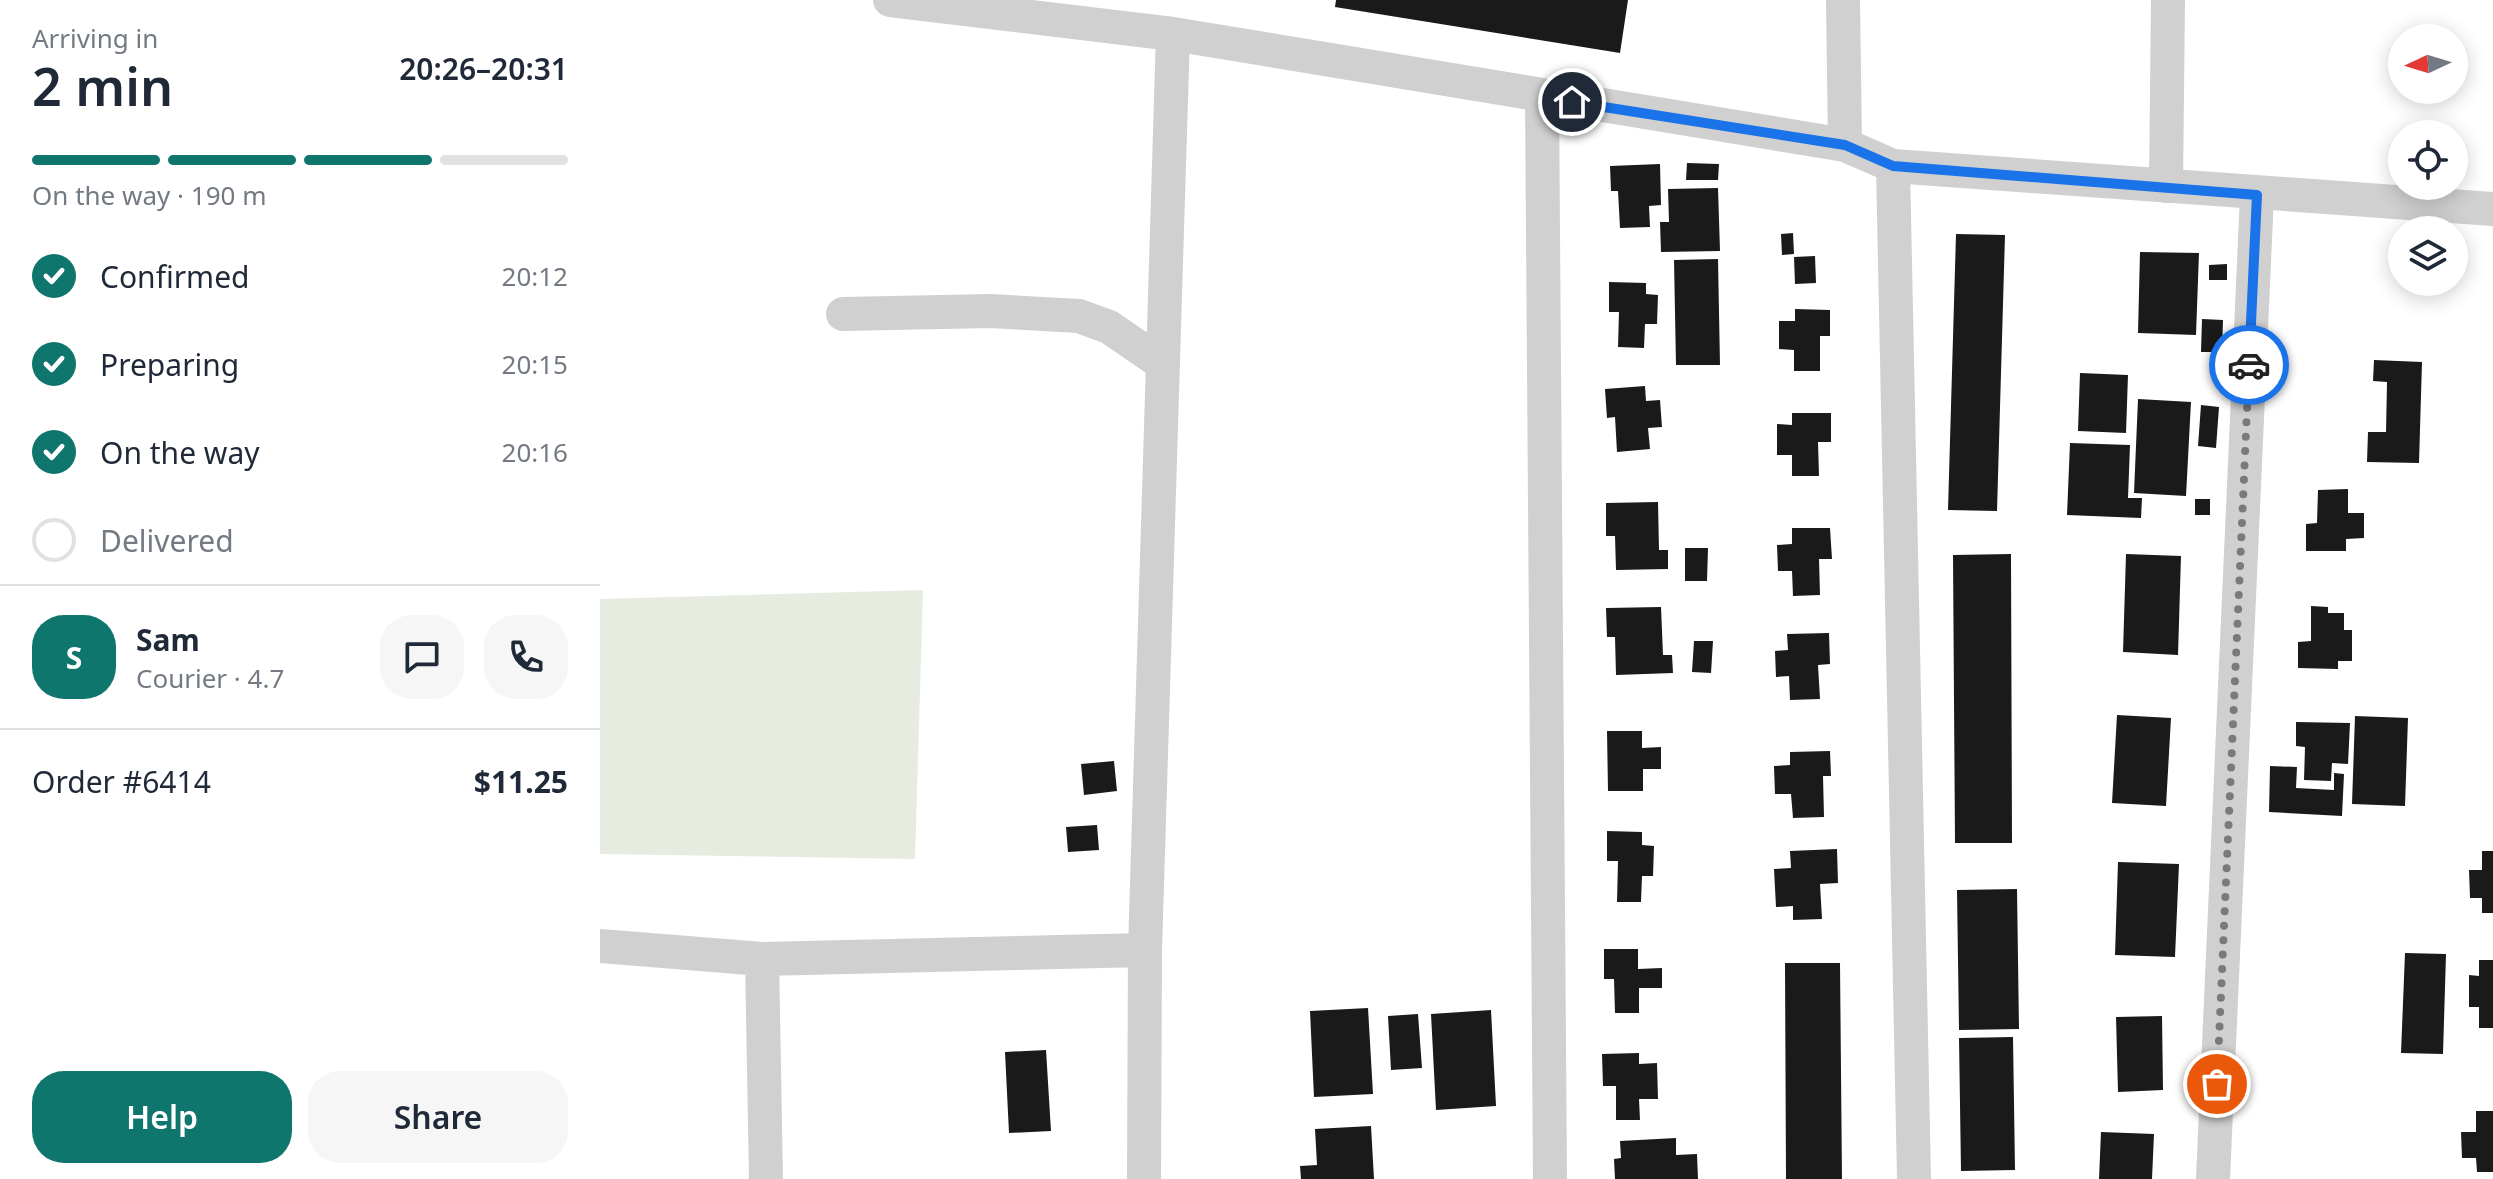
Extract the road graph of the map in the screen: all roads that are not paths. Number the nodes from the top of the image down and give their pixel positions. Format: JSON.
{"nodes":[{"id":1,"x":890,"y":0,"type":"edge"},
{"id":2,"x":1843,"y":0,"type":"edge"},
{"id":3,"x":2168,"y":0,"type":"edge"},
{"id":4,"x":1173,"y":34,"type":"junction"},
{"id":5,"x":1542,"y":97,"type":"junction"},
{"id":6,"x":1845,"y":145,"type":"junction"},
{"id":7,"x":1893,"y":166,"type":"junction"},
{"id":8,"x":2166,"y":186,"type":"junction"},
{"id":9,"x":2257,"y":195,"type":"junction"},
{"id":10,"x":2493,"y":209,"type":"edge"},
{"id":11,"x":843,"y":314,"type":"dead end"},
{"id":12,"x":1163,"y":364,"type":"junction"},
{"id":13,"x":600,"y":946,"type":"edge"},
{"id":14,"x":1145,"y":950,"type":"junction"},
{"id":15,"x":762,"y":959,"type":"junction"},
{"id":16,"x":766,"y":1179,"type":"edge"},
{"id":17,"x":1144,"y":1179,"type":"edge"},
{"id":18,"x":1550,"y":1179,"type":"edge"},
{"id":19,"x":1914,"y":1179,"type":"edge"},
{"id":20,"x":2213,"y":1179,"type":"edge"}],
"edges":[{"from":1,"to":4,"type":"street"},
{"from":2,"to":6,"type":"street"},
{"from":3,"to":8,"type":"street"},
{"from":4,"to":5,"type":"street"},
{"from":4,"to":12,"type":"street"},
{"from":5,"to":6,"type":"street"},
{"from":5,"to":18,"type":"street"},
{"from":6,"to":7,"type":"street"},
{"from":7,"to":8,"type":"street"},
{"from":7,"to":19,"type":"street"},
{"from":8,"to":9,"type":"street"},
{"from":9,"to":10,"type":"street"},
{"from":9,"to":20,"type":"street"},
{"from":11,"to":12,"type":"street"},
{"from":12,"to":14,"type":"street"},
{"from":13,"to":15,"type":"street"},
{"from":14,"to":15,"type":"street"},
{"from":14,"to":17,"type":"street"},
{"from":15,"to":16,"type":"street"}]}
